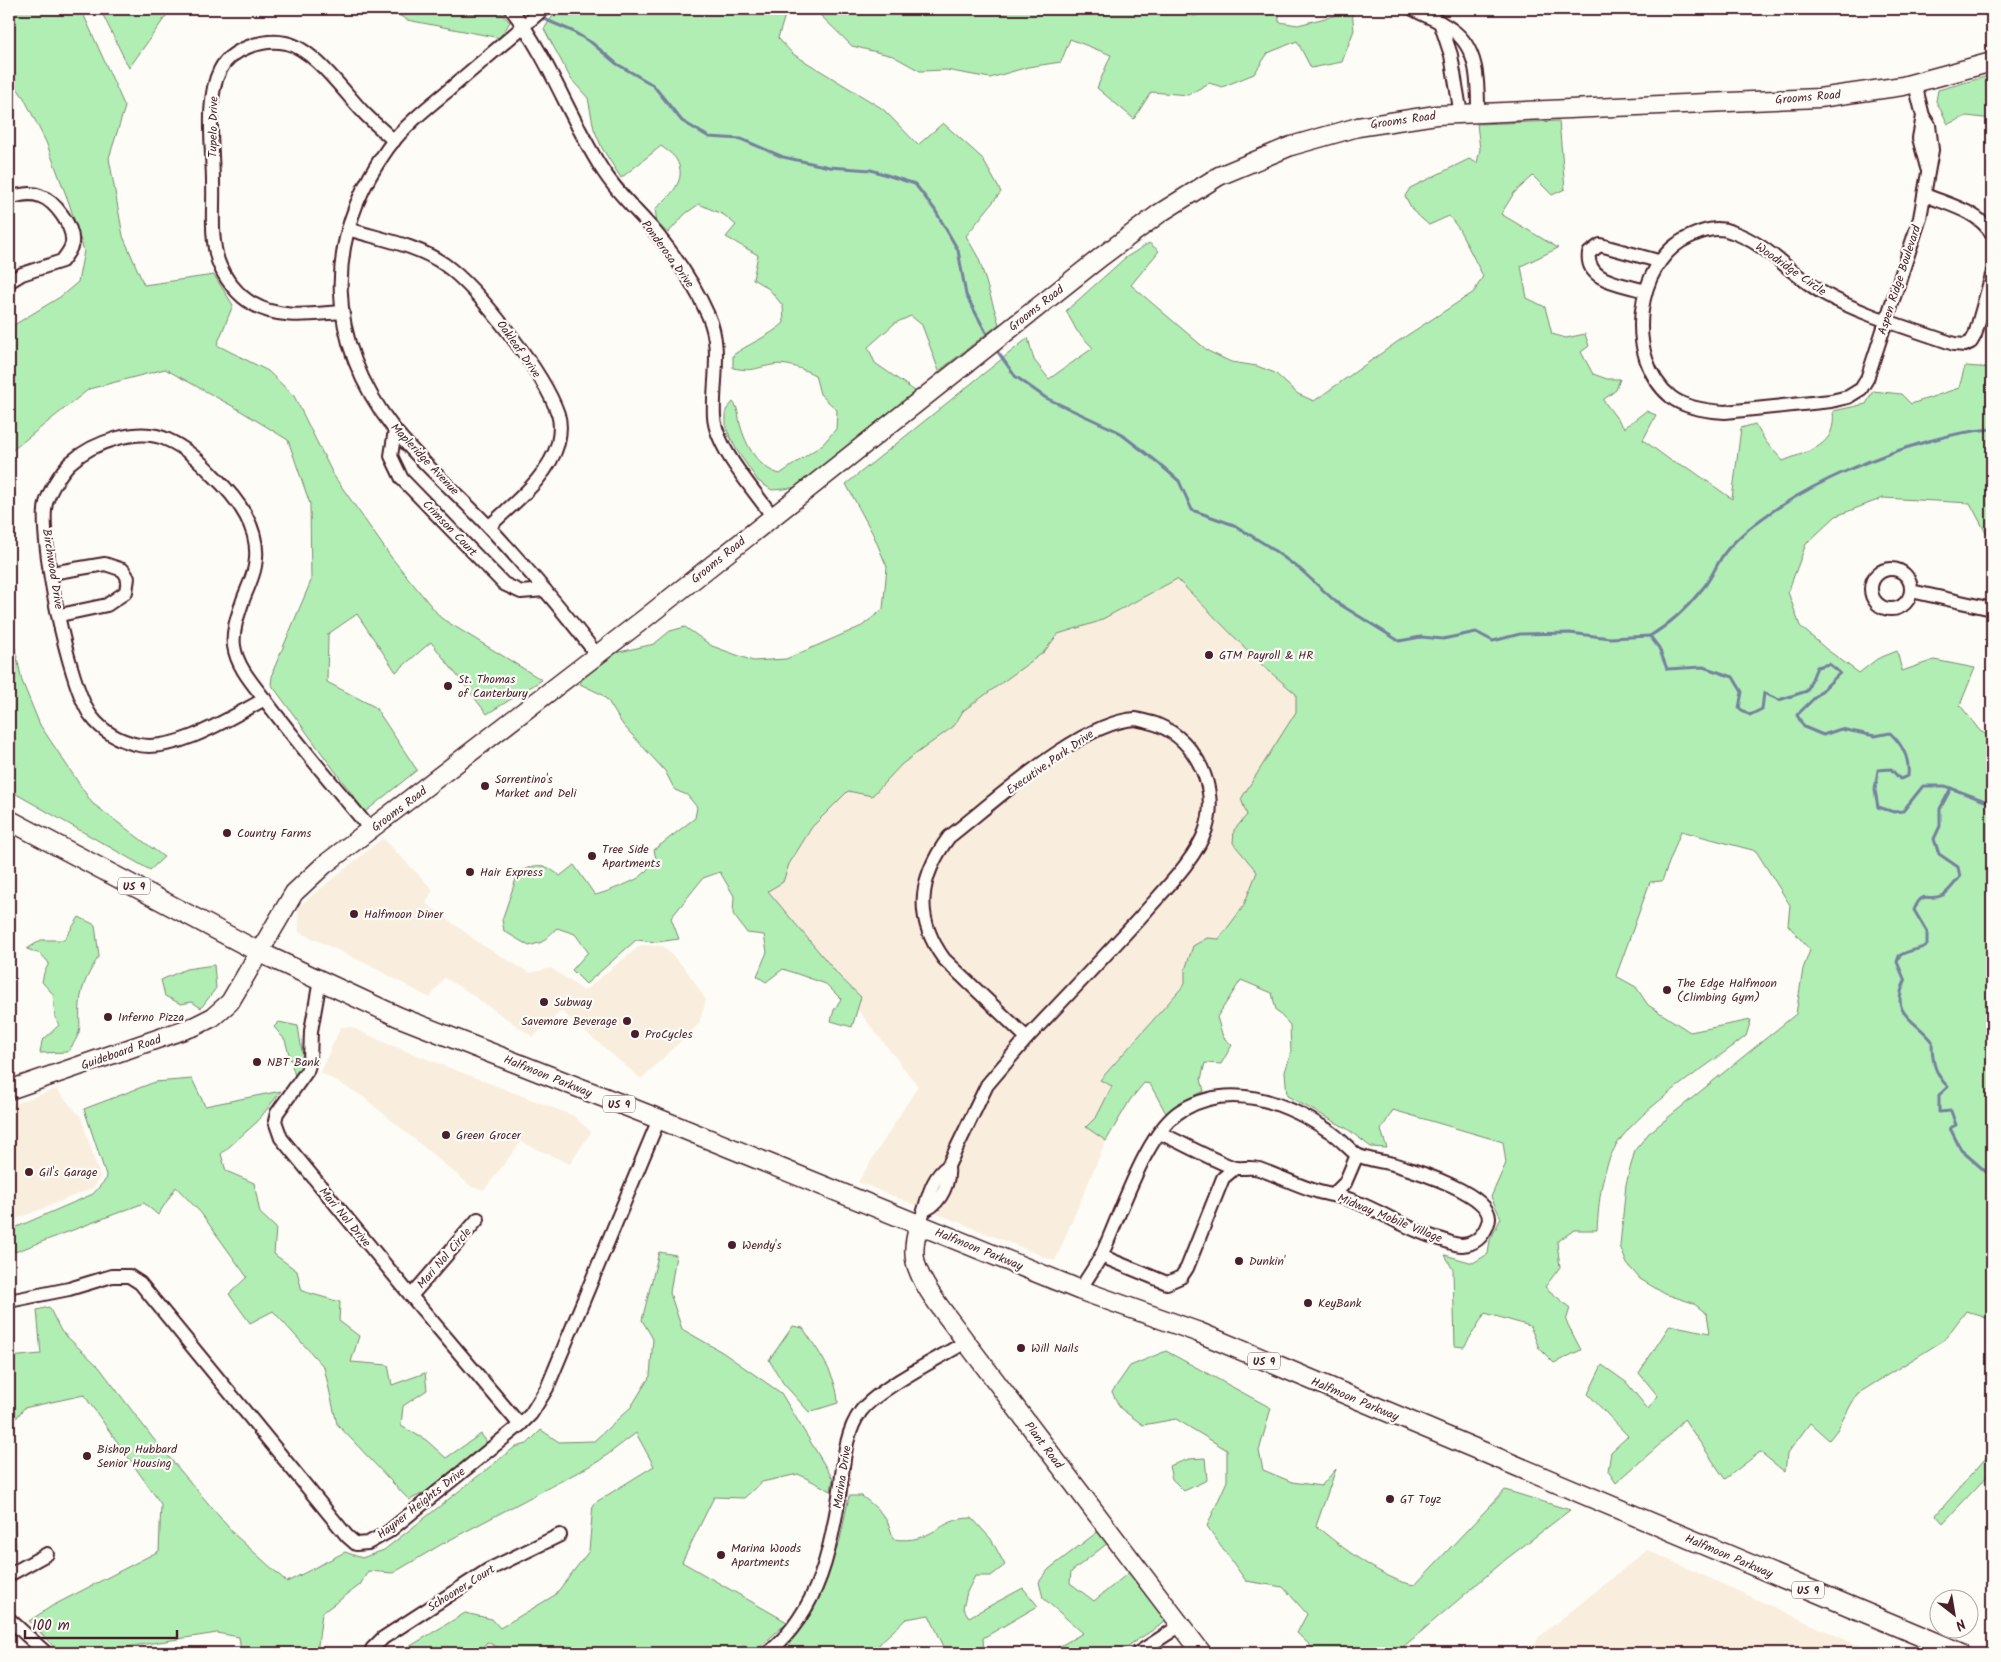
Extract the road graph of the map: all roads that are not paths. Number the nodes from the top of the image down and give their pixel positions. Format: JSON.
{"nodes":[{"id":1,"x":511,"y":9,"type":"edge"},
{"id":2,"x":543,"y":9,"type":"edge"},
{"id":3,"x":1413,"y":9,"type":"edge"},
{"id":4,"x":1440,"y":22,"type":"junction"},
{"id":5,"x":524,"y":26,"type":"junction"},
{"id":6,"x":1992,"y":62,"type":"edge"},
{"id":7,"x":1915,"y":84,"type":"junction"},
{"id":8,"x":1470,"y":114,"type":"junction"},
{"id":9,"x":394,"y":141,"type":"junction"},
{"id":10,"x":1925,"y":195,"type":"junction"},
{"id":11,"x":9,"y":198,"type":"edge"},
{"id":12,"x":348,"y":229,"type":"junction"},
{"id":13,"x":1992,"y":234,"type":"edge"},
{"id":14,"x":1658,"y":261,"type":"junction"},
{"id":15,"x":1992,"y":275,"type":"edge"},
{"id":16,"x":9,"y":282,"type":"edge"},
{"id":17,"x":1646,"y":291,"type":"junction"},
{"id":18,"x":342,"y":312,"type":"junction"},
{"id":19,"x":1886,"y":319,"type":"junction"},
{"id":20,"x":1861,"y":390,"type":"joint"},
{"id":21,"x":395,"y":430,"type":"junction"},
{"id":22,"x":773,"y":516,"type":"junction"},
{"id":23,"x":489,"y":527,"type":"junction"},
{"id":24,"x":51,"y":573,"type":"junction"},
{"id":25,"x":545,"y":590,"type":"junction"},
{"id":26,"x":1911,"y":591,"type":"dead end"},
{"id":27,"x":1992,"y":609,"type":"edge"},
{"id":28,"x":60,"y":615,"type":"junction"},
{"id":29,"x":596,"y":655,"type":"junction"},
{"id":30,"x":265,"y":699,"type":"junction"},
{"id":31,"x":9,"y":820,"type":"edge"},
{"id":32,"x":371,"y":830,"type":"junction"},
{"id":33,"x":258,"y":952,"type":"junction"},
{"id":34,"x":320,"y":980,"type":"junction"},
{"id":35,"x":1027,"y":1038,"type":"junction"},
{"id":36,"x":9,"y":1090,"type":"edge"},
{"id":37,"x":659,"y":1119,"type":"junction"},
{"id":38,"x":1160,"y":1133,"type":"junction"},
{"id":39,"x":1357,"y":1155,"type":"junction"},
{"id":40,"x":1234,"y":1168,"type":"junction"},
{"id":41,"x":1333,"y":1195,"type":"junction"},
{"id":42,"x":923,"y":1217,"type":"junction"},
{"id":43,"x":478,"y":1219,"type":"dead end"},
{"id":44,"x":1101,"y":1256,"type":"junction"},
{"id":45,"x":1080,"y":1290,"type":"junction"},
{"id":46,"x":411,"y":1296,"type":"junction"},
{"id":47,"x":9,"y":1301,"type":"edge"},
{"id":48,"x":966,"y":1342,"type":"junction"},
{"id":49,"x":520,"y":1425,"type":"junction"},
{"id":50,"x":560,"y":1535,"type":"dead end"},
{"id":51,"x":47,"y":1554,"type":"dead end"},
{"id":52,"x":9,"y":1575,"type":"edge"},
{"id":53,"x":9,"y":1619,"type":"edge"},
{"id":54,"x":1181,"y":1625,"type":"junction"},
{"id":55,"x":46,"y":1653,"type":"edge"},
{"id":56,"x":372,"y":1653,"type":"edge"},
{"id":57,"x":768,"y":1653,"type":"edge"},
{"id":58,"x":1138,"y":1653,"type":"edge"},
{"id":59,"x":1202,"y":1653,"type":"edge"},
{"id":60,"x":1961,"y":1653,"type":"edge"}],
"edges":[{"from":1,"to":5,"type":"street","name":"Ponderosa Drive"},
{"from":2,"to":5,"type":"street","name":"Mapleridge Avenue"},
{"from":3,"to":4,"type":"street"},
{"from":4,"to":8,"type":"street"},
{"from":4,"to":8,"type":"street"},
{"from":5,"to":9,"type":"street","name":"Mapleridge Avenue"},
{"from":5,"to":22,"type":"street","name":"Ponderosa Drive"},
{"from":6,"to":7,"type":"street","name":"Grooms Road"},
{"from":7,"to":8,"type":"street","name":"Grooms Road"},
{"from":7,"to":10,"type":"street","name":"Aspen Ridge Boulevard"},
{"from":8,"to":22,"type":"street","name":"Grooms Road"},
{"from":9,"to":12,"type":"street","name":"Mapleridge Avenue"},
{"from":9,"to":18,"type":"street","name":"Tupelo Drive"},
{"from":10,"to":13,"type":"street"},
{"from":10,"to":19,"type":"street","name":"Aspen Ridge Boulevard"},
{"from":11,"to":16,"type":"street"},
{"from":12,"to":18,"type":"street","name":"Mapleridge Avenue"},
{"from":12,"to":23,"type":"street","name":"Oakleaf Drive"},
{"from":14,"to":17,"type":"street","name":"Woodridge Circle"},
{"from":14,"to":17,"type":"street"},
{"from":14,"to":19,"type":"street","name":"Woodridge Circle"},
{"from":15,"to":19,"type":"street","name":"Woodridge Circle"},
{"from":17,"to":20,"type":"street","name":"Woodridge Circle"},
{"from":18,"to":21,"type":"street","name":"Mapleridge Avenue"},
{"from":19,"to":20,"type":"street","name":"Aspen Ridge Boulevard"},
{"from":21,"to":23,"type":"street","name":"Mapleridge Avenue"},
{"from":21,"to":25,"type":"street","name":"Crimson Court"},
{"from":22,"to":29,"type":"street","name":"Grooms Road"},
{"from":23,"to":25,"type":"street","name":"Mapleridge Avenue"},
{"from":24,"to":28,"type":"street","name":"Birchwood Drive"},
{"from":24,"to":28,"type":"street"},
{"from":24,"to":30,"type":"street","name":"Birchwood Drive"},
{"from":25,"to":29,"type":"street","name":"Mapleridge Avenue"},
{"from":26,"to":27,"type":"street"},
{"from":28,"to":30,"type":"street","name":"Birchwood Drive"},
{"from":29,"to":32,"type":"street","name":"Grooms Road"},
{"from":30,"to":32,"type":"street","name":"Birchwood Drive"},
{"from":31,"to":33,"type":"main road","name":"Halfmoon Parkway","number":"US 9"},
{"from":32,"to":33,"type":"street","name":"Grooms Road"},
{"from":33,"to":34,"type":"main road","name":"Halfmoon Parkway","number":"US 9"},
{"from":33,"to":36,"type":"street","name":"Guideboard Road"},
{"from":34,"to":37,"type":"main road","name":"Halfmoon Parkway","number":"US 9"},
{"from":34,"to":46,"type":"street","name":"Mari Nol Drive"},
{"from":35,"to":35,"type":"street","name":"Executive Park Drive"},
{"from":35,"to":42,"type":"street","name":"Executive Park Drive"},
{"from":37,"to":42,"type":"main road","name":"Halfmoon Parkway","number":"US 9"},
{"from":37,"to":49,"type":"street","name":"Hayner Heights Drive"},
{"from":38,"to":39,"type":"street","name":"Midway Mobile Village"},
{"from":38,"to":40,"type":"street","name":"Midway Mobile Village"},
{"from":38,"to":44,"type":"street","name":"Midway Mobile Village"},
{"from":39,"to":41,"type":"street","name":"Midway Mobile Village"},
{"from":39,"to":41,"type":"street","name":"Midway Mobile Village"},
{"from":40,"to":41,"type":"street","name":"Midway Mobile Village"},
{"from":40,"to":44,"type":"street"},
{"from":42,"to":45,"type":"main road","name":"Halfmoon Parkway","number":"US 9"},
{"from":42,"to":48,"type":"street","name":"Plant Road"},
{"from":43,"to":46,"type":"street","name":"Mari Nol Circle"},
{"from":44,"to":45,"type":"street","name":"Midway Mobile Village"},
{"from":45,"to":60,"type":"main road","name":"Halfmoon Parkway","number":"US 9"},
{"from":46,"to":49,"type":"street","name":"Mari Nol Drive"},
{"from":47,"to":49,"type":"street","name":"Hayner Heights Drive"},
{"from":48,"to":54,"type":"street","name":"Plant Road"},
{"from":48,"to":57,"type":"street","name":"Marina Drive"},
{"from":50,"to":56,"type":"street","name":"Schooner Court"},
{"from":51,"to":52,"type":"street"},
{"from":53,"to":55,"type":"street"},
{"from":54,"to":58,"type":"street"},
{"from":54,"to":59,"type":"street","name":"Plant Road"}]}
